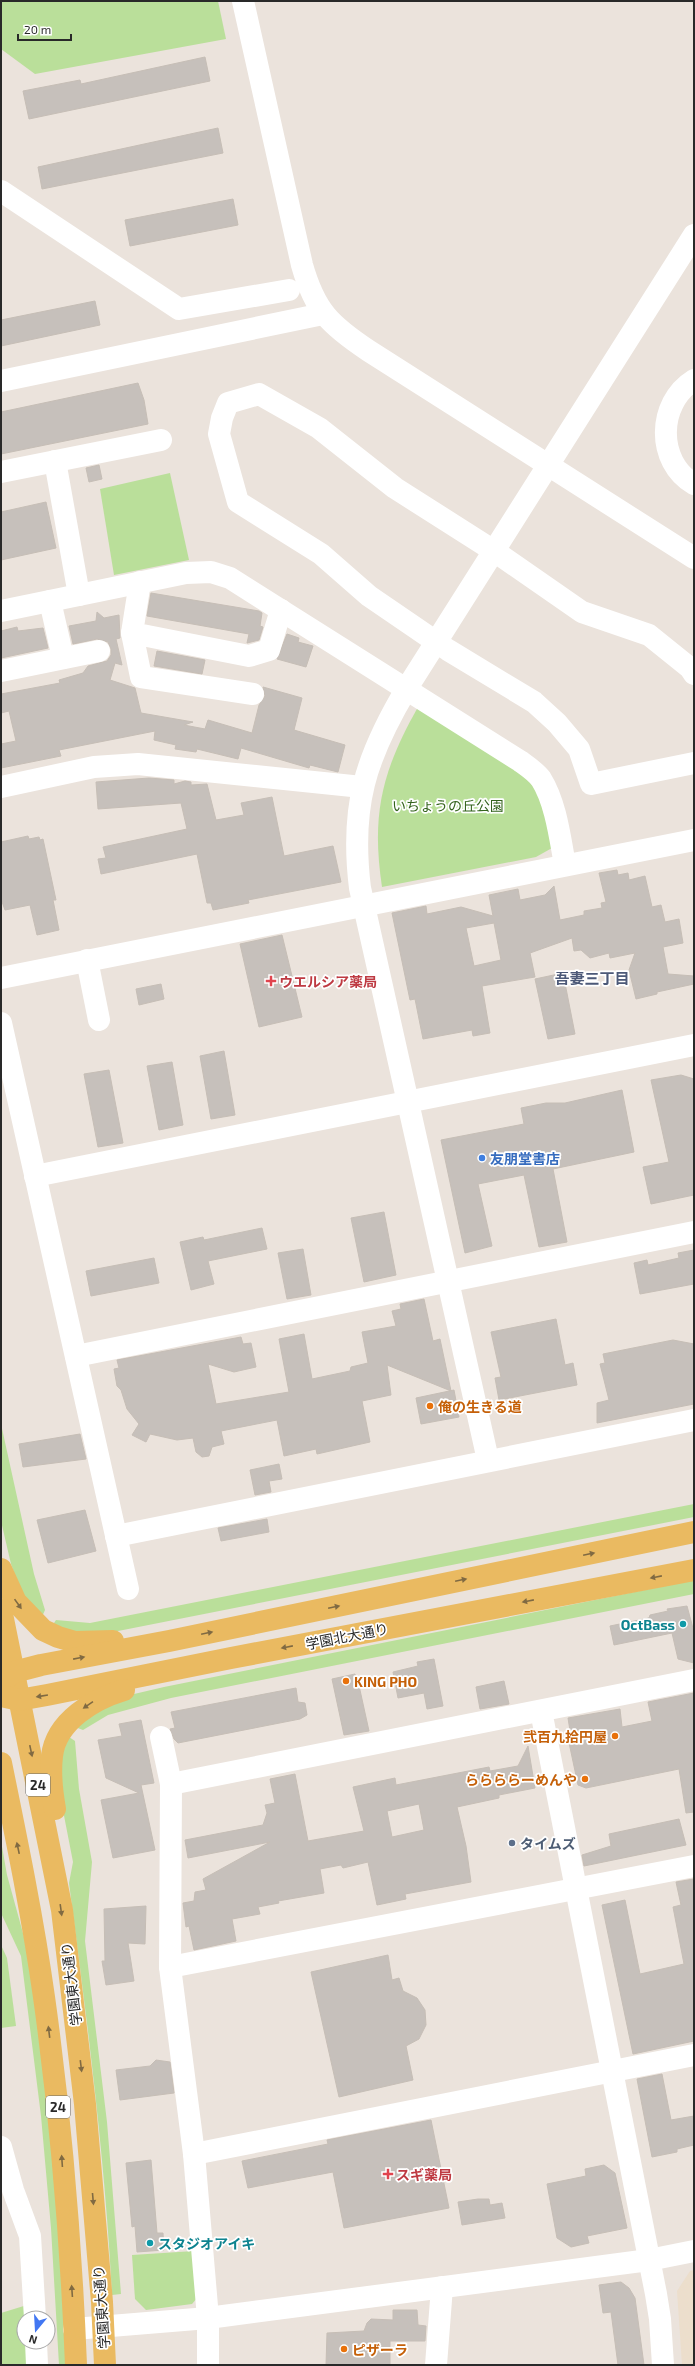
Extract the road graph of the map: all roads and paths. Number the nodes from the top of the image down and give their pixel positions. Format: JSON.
{"nodes":[{"id":1,"x":243,"y":1,"type":"edge"},
{"id":2,"x":1,"y":191,"type":"edge"},
{"id":3,"x":694,"y":235,"type":"edge"},
{"id":4,"x":289,"y":290,"type":"dead end"},
{"id":5,"x":323,"y":314,"type":"junction"},
{"id":6,"x":1,"y":380,"type":"edge"},
{"id":7,"x":694,"y":380,"type":"edge"},
{"id":8,"x":161,"y":440,"type":"dead end"},
{"id":9,"x":55,"y":461,"type":"junction"},
{"id":10,"x":548,"y":466,"type":"junction"},
{"id":11,"x":1,"y":472,"type":"edge"},
{"id":12,"x":694,"y":484,"type":"edge"},
{"id":13,"x":494,"y":551,"type":"junction"},
{"id":14,"x":694,"y":558,"type":"edge"},
{"id":15,"x":140,"y":582,"type":"junction"},
{"id":16,"x":79,"y":595,"type":"junction"},
{"id":17,"x":50,"y":601,"type":"junction"},
{"id":18,"x":281,"y":610,"type":"junction"},
{"id":19,"x":1,"y":611,"type":"edge"},
{"id":20,"x":132,"y":633,"type":"junction"},
{"id":21,"x":436,"y":641,"type":"junction"},
{"id":22,"x":99,"y":650,"type":"dead end"},
{"id":23,"x":63,"y":658,"type":"junction"},
{"id":24,"x":1,"y":671,"type":"edge"},
{"id":25,"x":694,"y":674,"type":"edge"},
{"id":26,"x":406,"y":688,"type":"junction"},
{"id":27,"x":253,"y":694,"type":"dead end"},
{"id":28,"x":694,"y":763,"type":"edge"},
{"id":29,"x":1,"y":787,"type":"edge"},
{"id":30,"x":362,"y":787,"type":"junction"},
{"id":31,"x":694,"y":840,"type":"edge"},
{"id":32,"x":565,"y":866,"type":"junction"},
{"id":33,"x":364,"y":905,"type":"junction"},
{"id":34,"x":87,"y":960,"type":"junction"},
{"id":35,"x":1,"y":978,"type":"edge"},
{"id":36,"x":99,"y":1020,"type":"dead end"},
{"id":37,"x":1,"y":1023,"type":"edge"},
{"id":38,"x":694,"y":1045,"type":"edge"},
{"id":39,"x":408,"y":1102,"type":"junction"},
{"id":40,"x":35,"y":1176,"type":"junction"},
{"id":41,"x":694,"y":1232,"type":"edge"},
{"id":42,"x":448,"y":1282,"type":"junction"},
{"id":43,"x":76,"y":1356,"type":"junction"},
{"id":44,"x":694,"y":1420,"type":"edge"},
{"id":45,"x":488,"y":1460,"type":"junction"},
{"id":46,"x":694,"y":1532,"type":"edge"},
{"id":47,"x":116,"y":1536,"type":"junction"},
{"id":48,"x":1,"y":1569,"type":"edge"},
{"id":49,"x":694,"y":1570,"type":"edge"},
{"id":50,"x":128,"y":1589,"type":"dead end"},
{"id":51,"x":1,"y":1609,"type":"edge"},
{"id":52,"x":169,"y":1641,"type":"junction"},
{"id":53,"x":231,"y":1658,"type":"junction"},
{"id":54,"x":7,"y":1677,"type":"edge"},
{"id":55,"x":694,"y":1680,"type":"edge"},
{"id":56,"x":10,"y":1698,"type":"edge"},
{"id":57,"x":541,"y":1711,"type":"junction"},
{"id":58,"x":161,"y":1737,"type":"dead end"},
{"id":59,"x":1,"y":1763,"type":"edge"},
{"id":60,"x":171,"y":1784,"type":"junction"},
{"id":61,"x":694,"y":1866,"type":"edge"},
{"id":62,"x":55,"y":1871,"type":"junction"},
{"id":63,"x":576,"y":1889,"type":"junction"},
{"id":64,"x":170,"y":1967,"type":"junction"},
{"id":65,"x":694,"y":2055,"type":"edge"},
{"id":66,"x":613,"y":2071,"type":"junction"},
{"id":67,"x":1,"y":2148,"type":"edge"},
{"id":68,"x":194,"y":2154,"type":"junction"},
{"id":69,"x":694,"y":2251,"type":"edge"},
{"id":70,"x":649,"y":2260,"type":"junction"},
{"id":71,"x":442,"y":2287,"type":"junction"},
{"id":72,"x":35,"y":2310,"type":"edge"},
{"id":73,"x":208,"y":2318,"type":"junction"},
{"id":74,"x":104,"y":2327,"type":"junction"},
{"id":75,"x":74,"y":2330,"type":"junction"},
{"id":76,"x":36,"y":2350,"type":"edge"},
{"id":77,"x":37,"y":2365,"type":"edge"},
{"id":78,"x":76,"y":2365,"type":"edge"},
{"id":79,"x":105,"y":2365,"type":"edge"},
{"id":80,"x":208,"y":2365,"type":"edge"},
{"id":81,"x":436,"y":2365,"type":"edge"},
{"id":82,"x":663,"y":2365,"type":"edge"}],
"edges":[{"from":1,"to":5,"type":"street"},
{"from":2,"to":4,"type":"street"},
{"from":3,"to":10,"type":"street"},
{"from":5,"to":6,"type":"street"},
{"from":5,"to":10,"type":"street"},
{"from":7,"to":12,"type":"street"},
{"from":8,"to":9,"type":"street"},
{"from":9,"to":11,"type":"street"},
{"from":9,"to":16,"type":"street"},
{"from":10,"to":13,"type":"street"},
{"from":10,"to":14,"type":"street"},
{"from":13,"to":21,"type":"street"},
{"from":13,"to":21,"type":"street"},
{"from":13,"to":25,"type":"street"},
{"from":15,"to":16,"type":"street"},
{"from":15,"to":18,"type":"street"},
{"from":15,"to":20,"type":"street"},
{"from":16,"to":17,"type":"street"},
{"from":17,"to":19,"type":"street"},
{"from":17,"to":23,"type":"street"},
{"from":18,"to":20,"type":"street"},
{"from":18,"to":26,"type":"street"},
{"from":20,"to":27,"type":"street"},
{"from":21,"to":26,"type":"street"},
{"from":21,"to":28,"type":"street"},
{"from":22,"to":23,"type":"street"},
{"from":23,"to":24,"type":"street"},
{"from":26,"to":30,"type":"street"},
{"from":26,"to":32,"type":"street"},
{"from":29,"to":30,"type":"street"},
{"from":30,"to":33,"type":"street"},
{"from":31,"to":32,"type":"street"},
{"from":32,"to":33,"type":"street"},
{"from":33,"to":34,"type":"street"},
{"from":33,"to":39,"type":"street"},
{"from":34,"to":35,"type":"street"},
{"from":34,"to":36,"type":"street"},
{"from":37,"to":40,"type":"street"},
{"from":38,"to":39,"type":"street"},
{"from":39,"to":40,"type":"street"},
{"from":39,"to":42,"type":"street"},
{"from":40,"to":43,"type":"street"},
{"from":41,"to":42,"type":"street"},
{"from":42,"to":43,"type":"street"},
{"from":42,"to":45,"type":"street"},
{"from":43,"to":47,"type":"street"},
{"from":44,"to":45,"type":"street"},
{"from":45,"to":47,"type":"street"},
{"from":52,"to":46,"type":"main road","one_way":true},
{"from":47,"to":50,"type":"street"},
{"from":48,"to":52,"type":"main road","one_way":true},
{"from":49,"to":53,"type":"main road","name":"学園北大通り","one_way":true},
{"from":51,"to":54,"type":"main road","name":"学園東大通り","number":"24"},
{"from":54,"to":52,"type":"main road","one_way":true},
{"from":53,"to":56,"type":"main road","name":"学園北大通り","one_way":true},
{"from":53,"to":62,"type":"main road","one_way":true},
{"from":54,"to":56,"type":"main road","name":"学園東大通り","number":"24"},
{"from":55,"to":57,"type":"street"},
{"from":56,"to":62,"type":"main road","name":"学園東大通り","number":"24","one_way":true},
{"from":57,"to":60,"type":"street"},
{"from":57,"to":63,"type":"street"},
{"from":58,"to":60,"type":"street"},
{"from":75,"to":59,"type":"main road","name":"学園東大通り","number":"24","one_way":true},
{"from":60,"to":64,"type":"street"},
{"from":61,"to":63,"type":"street"},
{"from":62,"to":74,"type":"main road","name":"学園東大通り","number":"24","one_way":true},
{"from":63,"to":64,"type":"street"},
{"from":63,"to":66,"type":"street"},
{"from":64,"to":68,"type":"street"},
{"from":65,"to":66,"type":"street"},
{"from":66,"to":68,"type":"street"},
{"from":66,"to":70,"type":"street"},
{"from":67,"to":72,"type":"street"},
{"from":68,"to":73,"type":"street"},
{"from":69,"to":70,"type":"street"},
{"from":70,"to":71,"type":"street"},
{"from":70,"to":82,"type":"street"},
{"from":71,"to":73,"type":"street"},
{"from":71,"to":81,"type":"street"},
{"from":73,"to":74,"type":"street"},
{"from":73,"to":80,"type":"street"},
{"from":74,"to":75,"type":"street"},
{"from":74,"to":79,"type":"main road","name":"学園東大通り","number":"24"},
{"from":75,"to":78,"type":"main road","name":"学園東大通り","number":"24"},
{"from":76,"to":77,"type":"street"}]}
